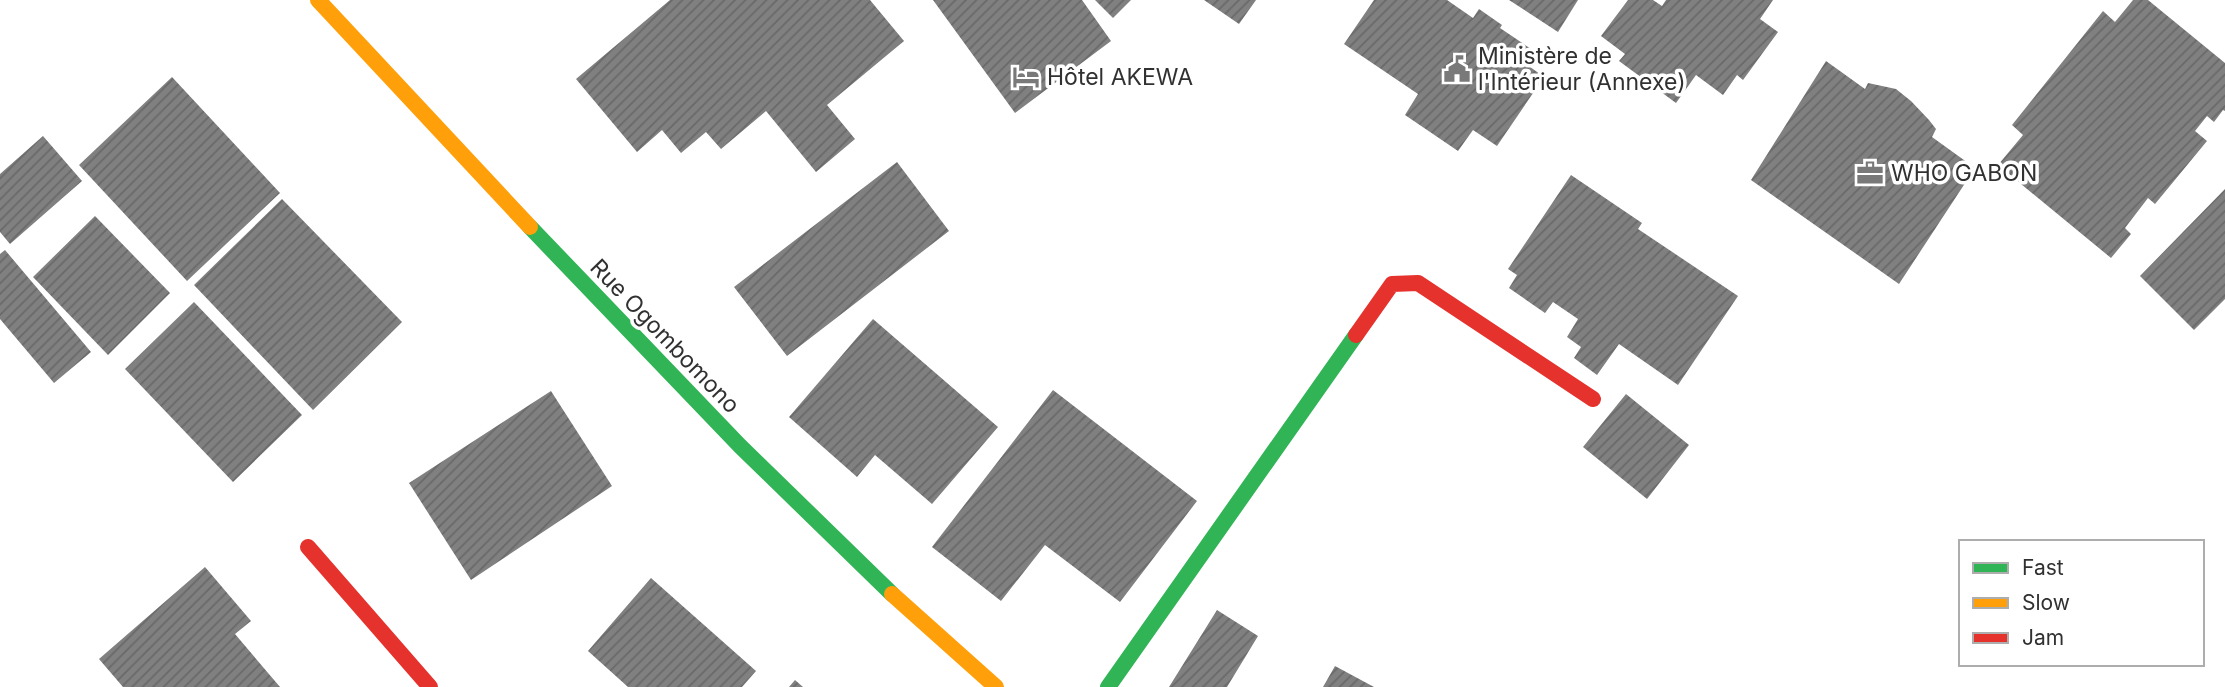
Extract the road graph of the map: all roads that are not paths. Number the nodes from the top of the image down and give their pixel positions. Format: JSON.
{"nodes":[{"id":1,"x":318,"y":0,"type":"edge"},
{"id":2,"x":1593,"y":399,"type":"dead end"},
{"id":3,"x":308,"y":547,"type":"dead end"},
{"id":4,"x":430,"y":687,"type":"edge"},
{"id":5,"x":996,"y":687,"type":"edge"},
{"id":6,"x":1108,"y":687,"type":"edge"}],
"edges":[{"from":1,"to":5,"type":"street","name":"Rue Ogombomono"},
{"from":2,"to":6,"type":"street"},
{"from":3,"to":4,"type":"street"}]}
